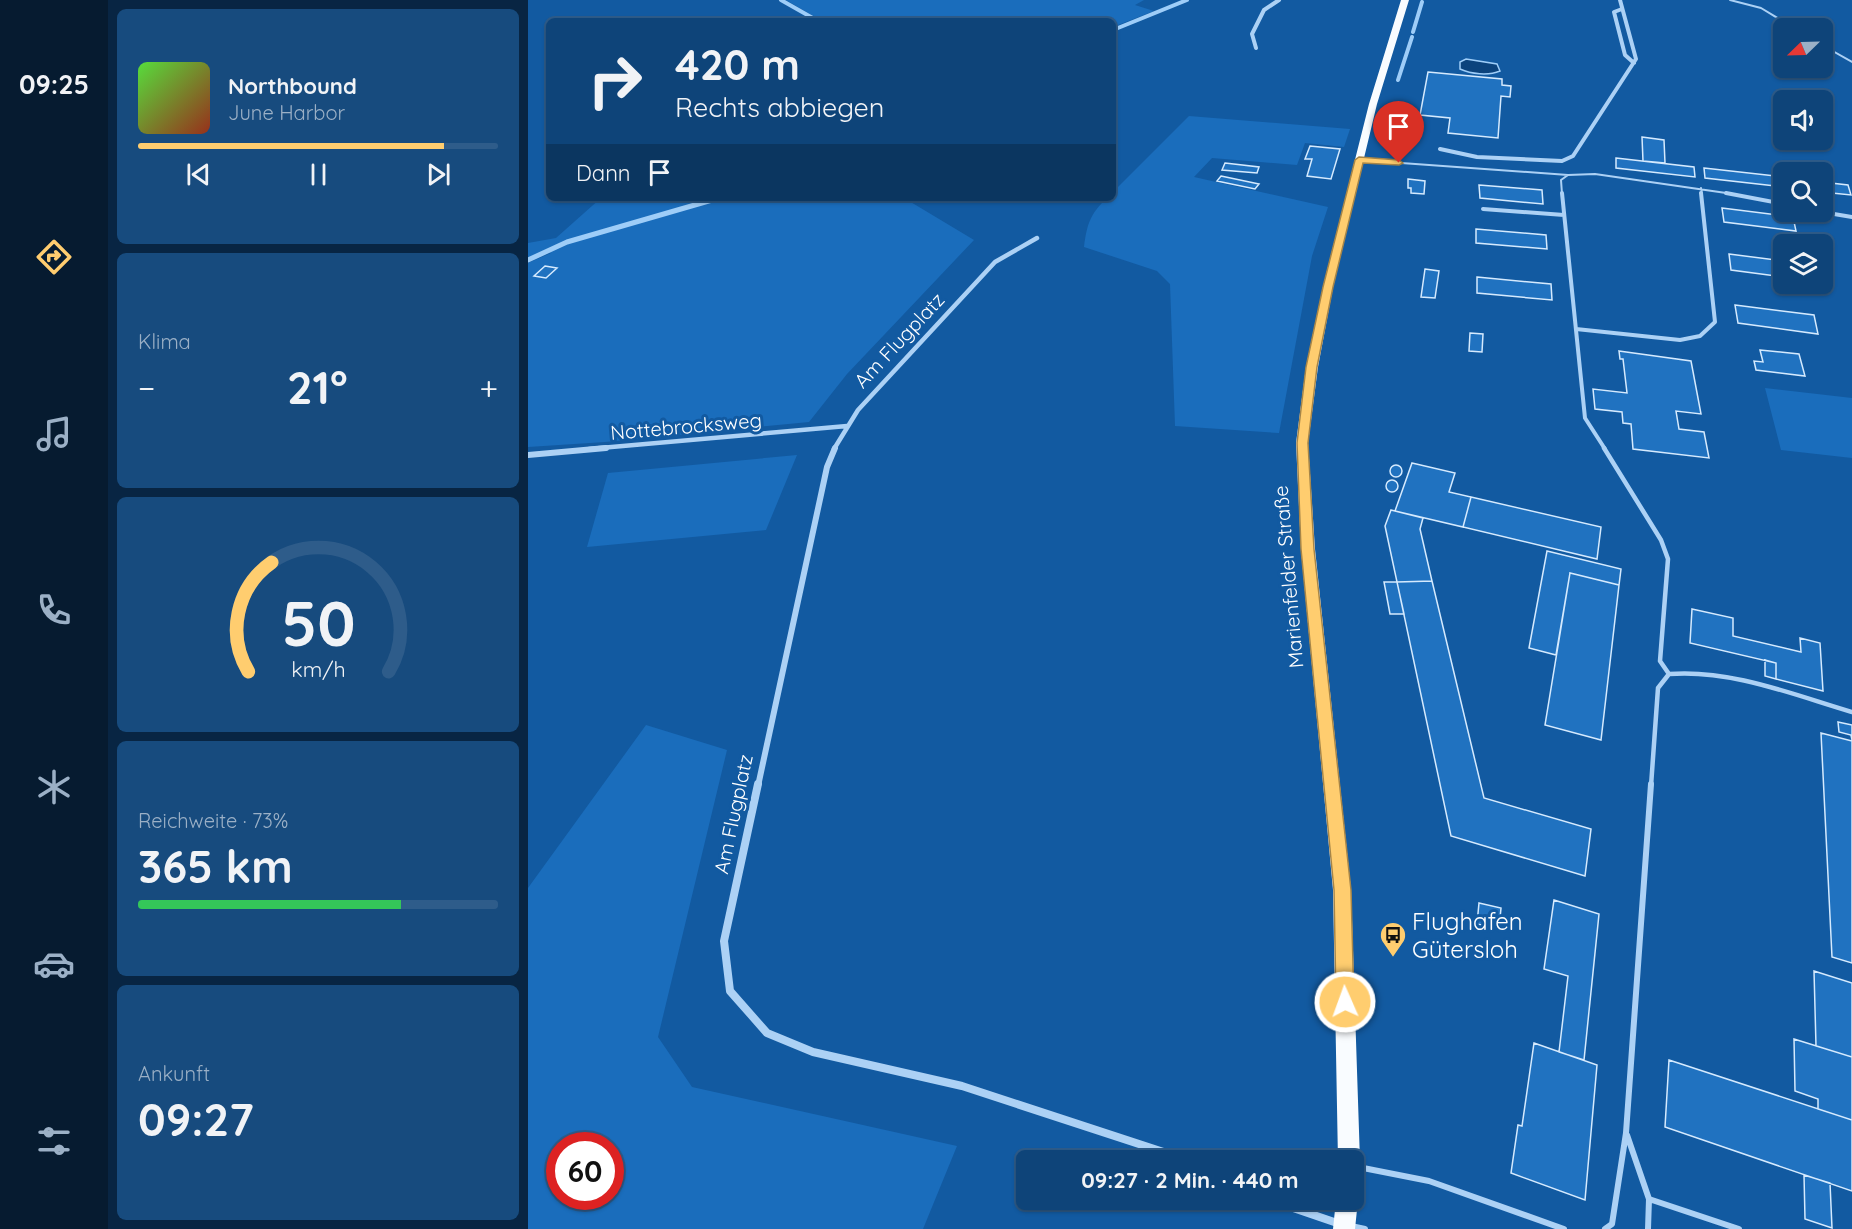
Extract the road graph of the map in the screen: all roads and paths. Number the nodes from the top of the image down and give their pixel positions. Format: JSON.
{"nodes":[{"id":1,"x":1279,"y":0,"type":"edge"},
{"id":2,"x":1405,"y":0,"type":"edge"},
{"id":3,"x":1620,"y":0,"type":"edge"},
{"id":4,"x":1730,"y":0,"type":"edge"},
{"id":5,"x":1622,"y":9,"type":"junction"},
{"id":6,"x":1778,"y":18,"type":"edge"},
{"id":7,"x":1256,"y":48,"type":"dead end"},
{"id":8,"x":1833,"y":51,"type":"edge"},
{"id":9,"x":1852,"y":62,"type":"edge"},
{"id":10,"x":1634,"y":63,"type":"junction"},
{"id":11,"x":1440,"y":149,"type":"dead end"},
{"id":12,"x":1359,"y":160,"type":"junction"},
{"id":13,"x":1568,"y":176,"type":"junction"},
{"id":14,"x":1701,"y":188,"type":"junction"},
{"id":15,"x":1773,"y":202,"type":"edge"},
{"id":16,"x":1483,"y":209,"type":"dead end"},
{"id":17,"x":1833,"y":214,"type":"edge"},
{"id":18,"x":1564,"y":215,"type":"junction"},
{"id":19,"x":1852,"y":217,"type":"edge"},
{"id":20,"x":1037,"y":238,"type":"dead end"},
{"id":21,"x":1576,"y":329,"type":"junction"},
{"id":22,"x":847,"y":426,"type":"junction"},
{"id":23,"x":528,"y":455,"type":"edge"},
{"id":24,"x":1669,"y":674,"type":"junction"},
{"id":25,"x":1852,"y":712,"type":"edge"},
{"id":26,"x":1626,"y":1132,"type":"junction"},
{"id":27,"x":1157,"y":1150,"type":"edge"},
{"id":28,"x":1349,"y":1150,"type":"edge"},
{"id":29,"x":1364,"y":1168,"type":"edge"},
{"id":30,"x":1649,"y":1199,"type":"junction"},
{"id":31,"x":1299,"y":1210,"type":"edge"},
{"id":32,"x":1349,"y":1210,"type":"edge"},
{"id":33,"x":1352,"y":1228,"type":"edge"},
{"id":34,"x":1564,"y":1229,"type":"edge"},
{"id":35,"x":1605,"y":1229,"type":"edge"},
{"id":36,"x":1648,"y":1229,"type":"edge"},
{"id":37,"x":1738,"y":1229,"type":"edge"}],
"edges":[{"from":1,"to":7,"type":"street"},
{"from":2,"to":12,"type":"main road","name":"Marienfelder Straße"},
{"from":3,"to":5,"type":"street"},
{"from":4,"to":6,"type":"lane"},
{"from":5,"to":10,"type":"street"},
{"from":5,"to":10,"type":"street"},
{"from":8,"to":9,"type":"lane"},
{"from":10,"to":11,"type":"street"},
{"from":12,"to":13,"type":"lane"},
{"from":12,"to":28,"type":"main road","name":"Marienfelder Straße"},
{"from":13,"to":14,"type":"lane"},
{"from":13,"to":18,"type":"lane"},
{"from":14,"to":15,"type":"lane"},
{"from":14,"to":21,"type":"lane"},
{"from":16,"to":18,"type":"lane"},
{"from":17,"to":19,"type":"lane"},
{"from":18,"to":21,"type":"lane"},
{"from":20,"to":22,"type":"street","name":"Am Flugplatz"},
{"from":21,"to":24,"type":"lane"},
{"from":22,"to":23,"type":"street","name":"Nottebrocksweg"},
{"from":22,"to":27,"type":"street","name":"Am Flugplatz"},
{"from":24,"to":25,"type":"lane"},
{"from":24,"to":26,"type":"lane"},
{"from":26,"to":30,"type":"lane"},
{"from":26,"to":35,"type":"lane"},
{"from":29,"to":34,"type":"lane"},
{"from":30,"to":36,"type":"lane"},
{"from":30,"to":37,"type":"lane"},
{"from":31,"to":33,"type":"street"},
{"from":32,"to":33,"type":"main road"}]}
